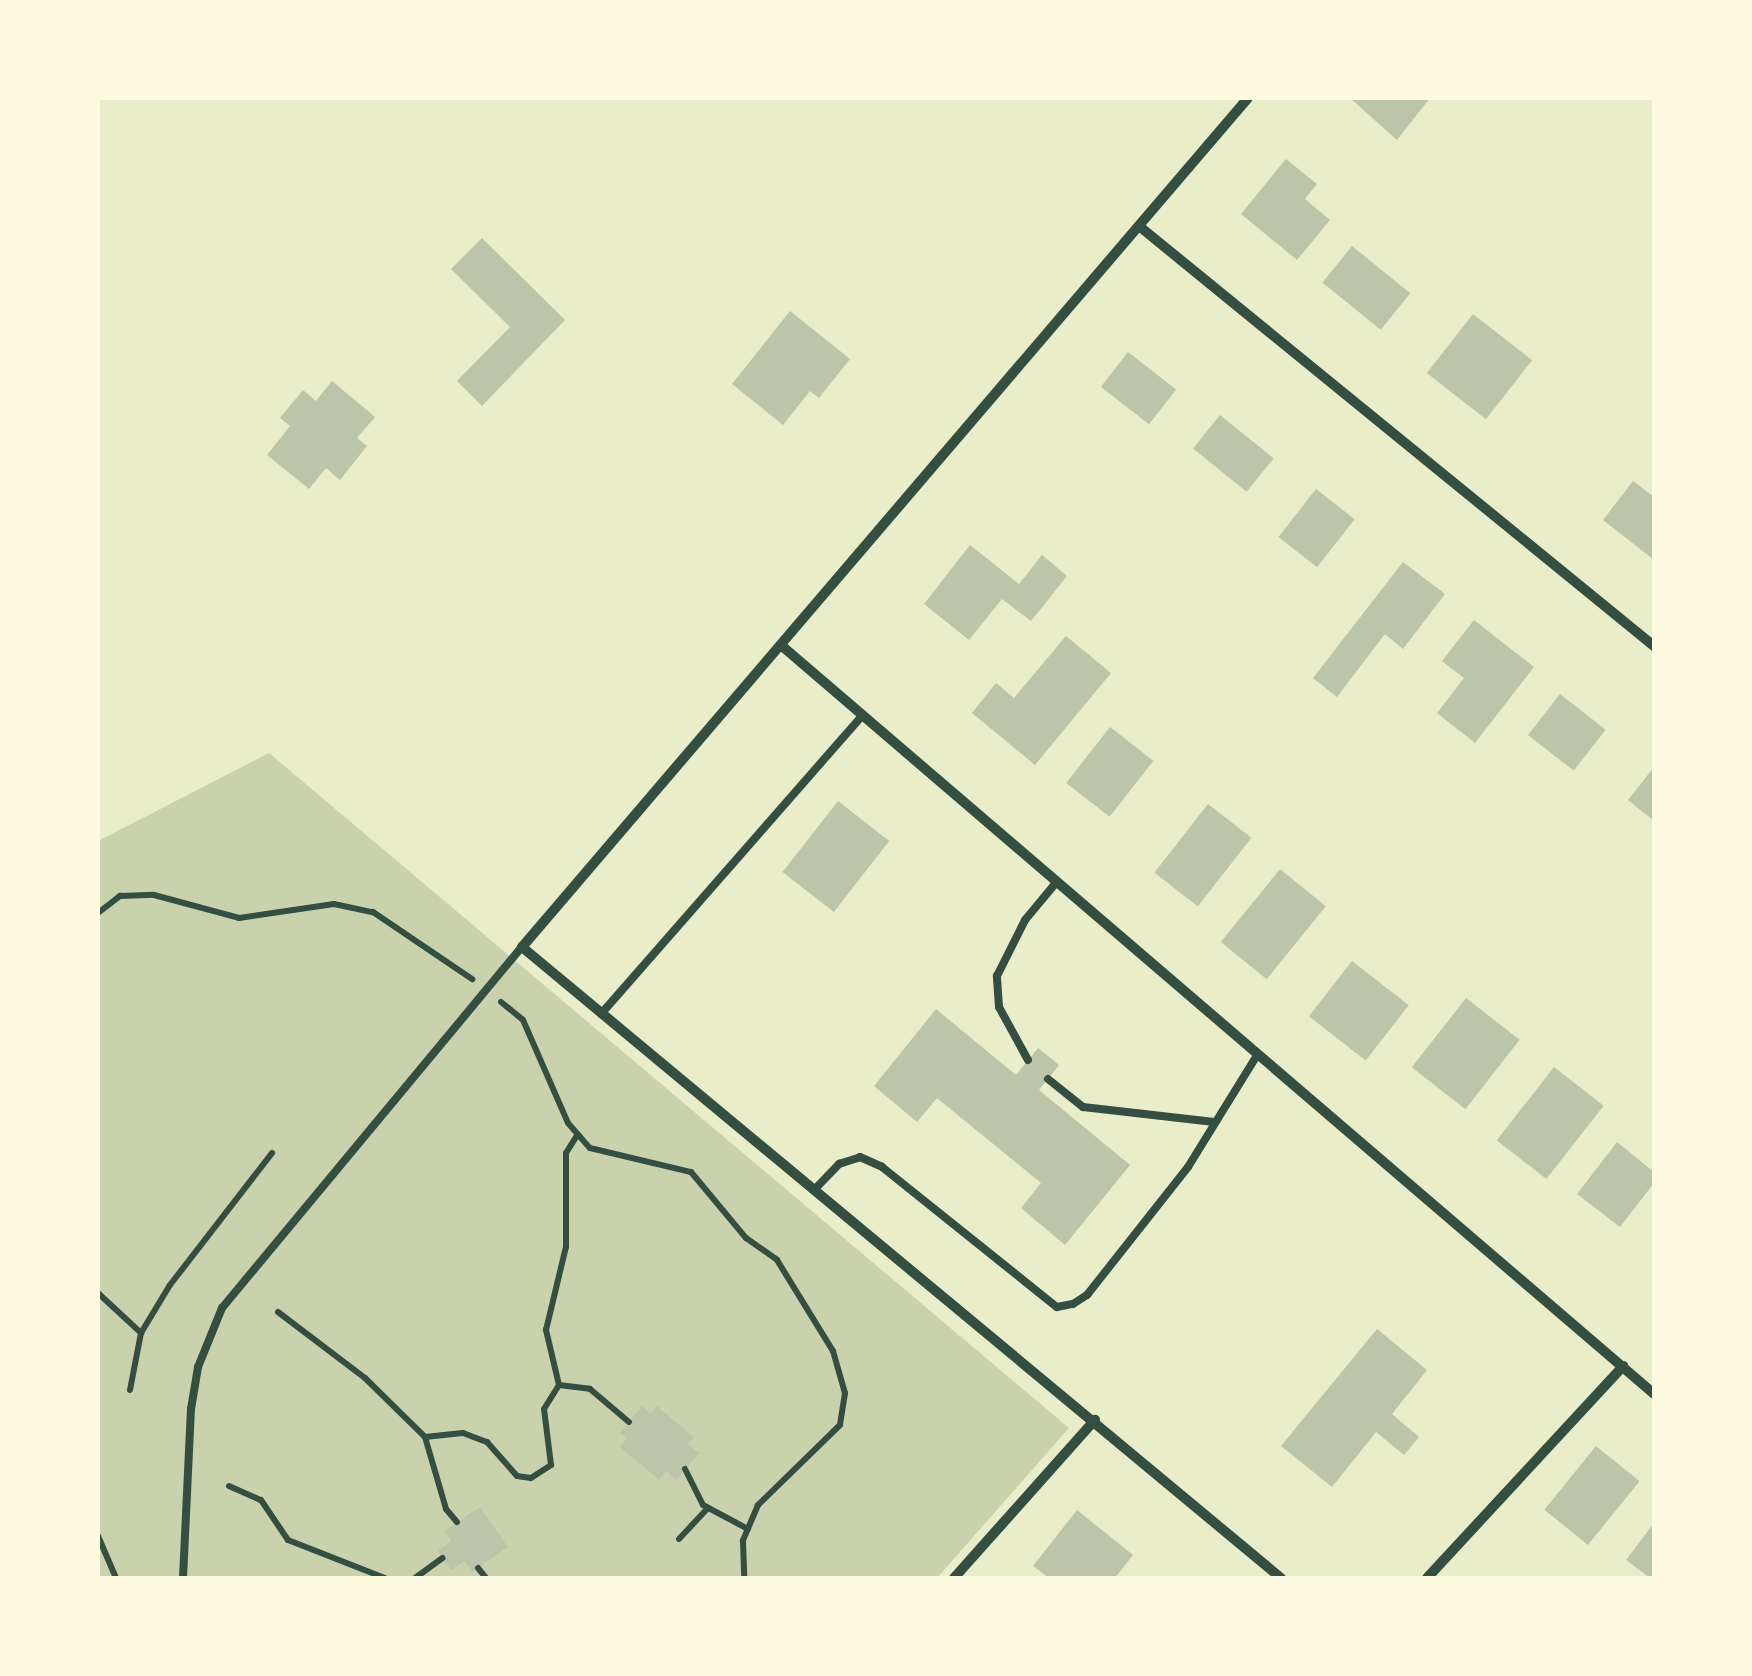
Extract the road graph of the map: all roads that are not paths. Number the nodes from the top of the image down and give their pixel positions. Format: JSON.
{"nodes":[{"id":1,"x":1248,"y":98,"type":"edge"},
{"id":2,"x":1139,"y":226,"type":"junction"},
{"id":3,"x":782,"y":646,"type":"junction"},
{"id":4,"x":1654,"y":646,"type":"edge"},
{"id":5,"x":861,"y":717,"type":"junction"},
{"id":6,"x":1056,"y":884,"type":"junction"},
{"id":7,"x":522,"y":947,"type":"junction"},
{"id":8,"x":601,"y":1014,"type":"junction"},
{"id":9,"x":1256,"y":1057,"type":"junction"},
{"id":10,"x":1028,"y":1060,"type":"dead end"},
{"id":11,"x":1048,"y":1079,"type":"dead end"},
{"id":12,"x":1214,"y":1122,"type":"junction"},
{"id":13,"x":815,"y":1190,"type":"junction"},
{"id":14,"x":1622,"y":1366,"type":"junction"},
{"id":15,"x":1654,"y":1394,"type":"edge"},
{"id":16,"x":1095,"y":1420,"type":"junction"},
{"id":17,"x":183,"y":1578,"type":"edge"},
{"id":18,"x":954,"y":1578,"type":"edge"},
{"id":19,"x":1281,"y":1578,"type":"edge"},
{"id":20,"x":1427,"y":1578,"type":"edge"}],
"edges":[{"from":1,"to":2,"type":"street"},
{"from":2,"to":3,"type":"street"},
{"from":2,"to":4,"type":"street"},
{"from":3,"to":5,"type":"street"},
{"from":3,"to":7,"type":"street"},
{"from":5,"to":6,"type":"street"},
{"from":5,"to":8,"type":"lane"},
{"from":6,"to":9,"type":"street"},
{"from":6,"to":10,"type":"lane"},
{"from":7,"to":8,"type":"street"},
{"from":7,"to":17,"type":"lane"},
{"from":8,"to":13,"type":"street"},
{"from":9,"to":12,"type":"lane"},
{"from":9,"to":14,"type":"street"},
{"from":11,"to":12,"type":"lane"},
{"from":12,"to":13,"type":"lane"},
{"from":13,"to":16,"type":"street"},
{"from":14,"to":15,"type":"street"},
{"from":14,"to":20,"type":"street"},
{"from":16,"to":18,"type":"street"},
{"from":16,"to":19,"type":"street"}]}
